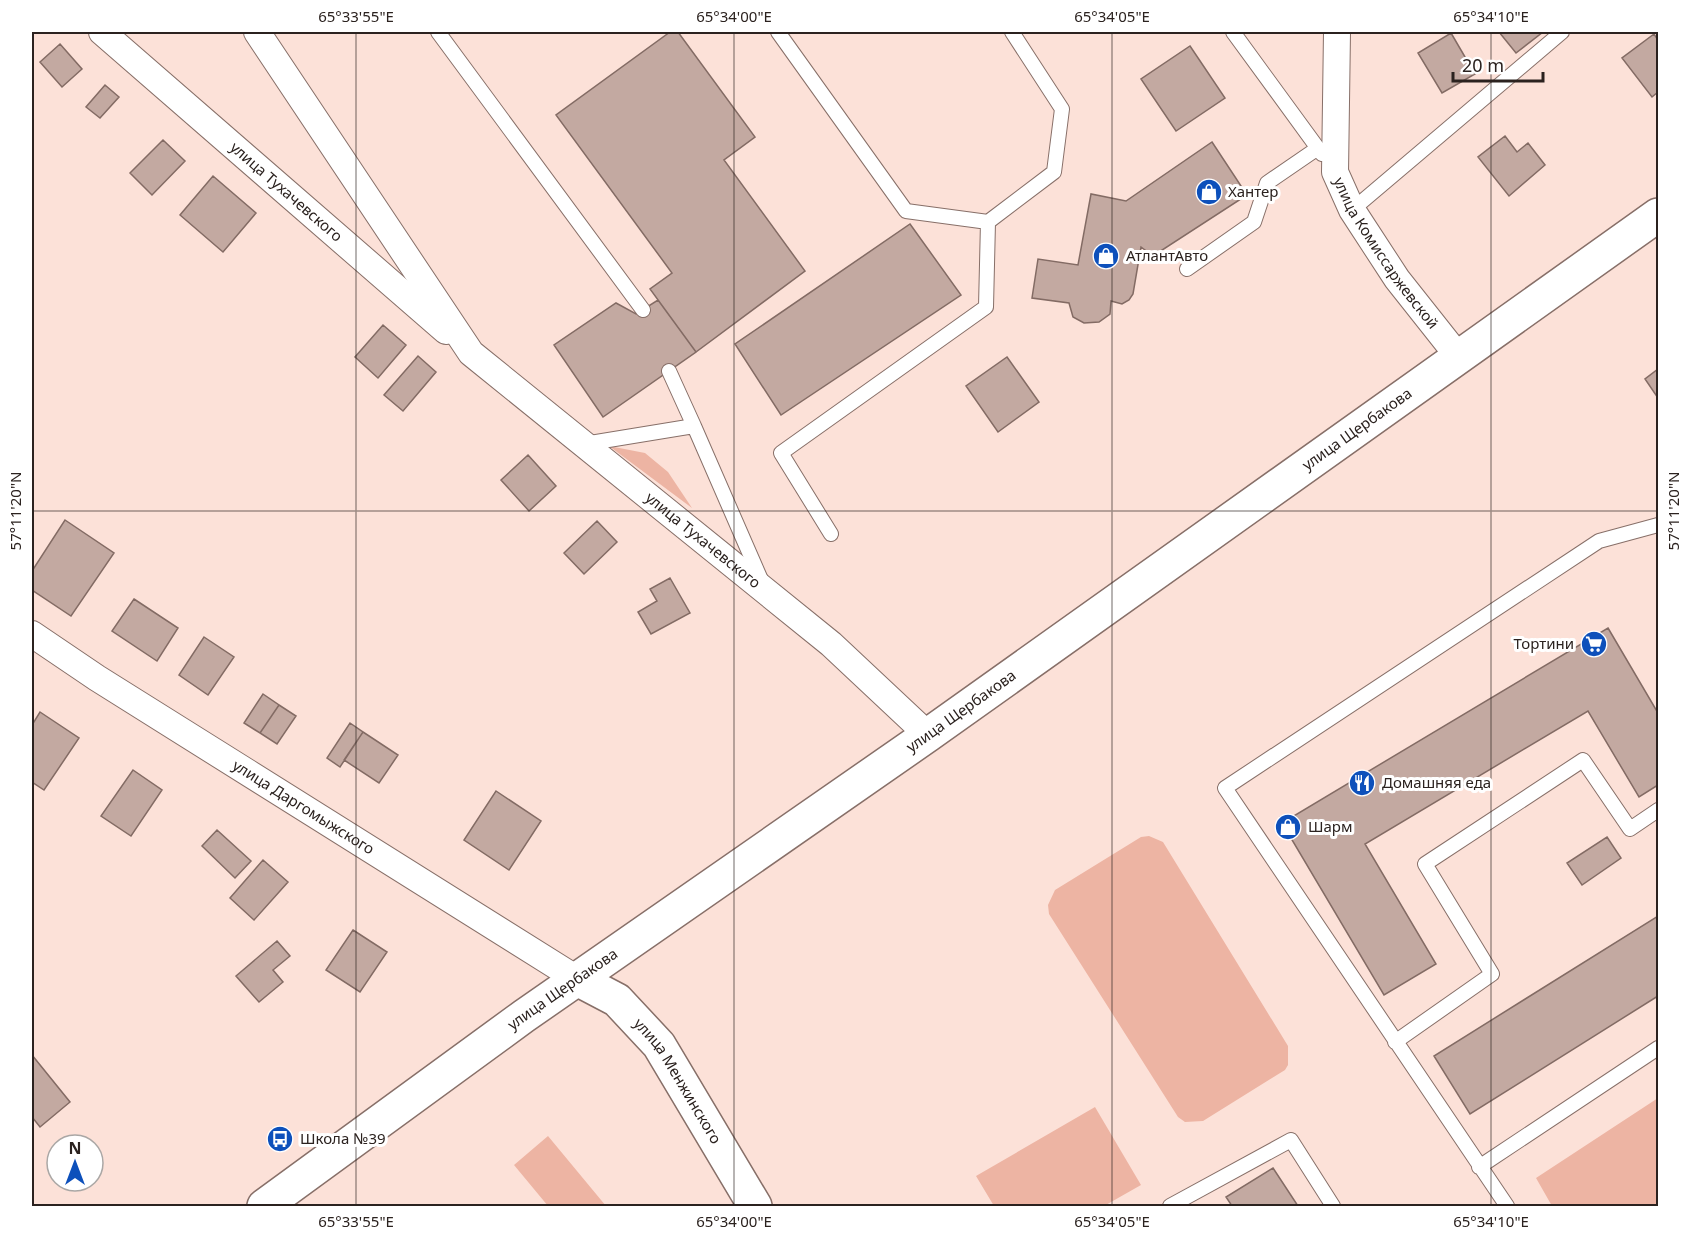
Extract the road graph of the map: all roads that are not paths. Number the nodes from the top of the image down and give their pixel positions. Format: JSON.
{"nodes":[{"id":1,"x":102,"y":32,"type":"edge"},
{"id":2,"x":257,"y":32,"type":"edge"},
{"id":3,"x":438,"y":32,"type":"edge"},
{"id":4,"x":778,"y":32,"type":"edge"},
{"id":5,"x":1012,"y":32,"type":"edge"},
{"id":6,"x":1233,"y":32,"type":"edge"},
{"id":7,"x":1336,"y":32,"type":"edge"},
{"id":8,"x":1562,"y":32,"type":"edge"},
{"id":9,"x":1318,"y":148,"type":"junction"},
{"id":10,"x":1335,"y":172,"type":"junction"},
{"id":11,"x":1352,"y":210,"type":"junction"},
{"id":12,"x":1659,"y":215,"type":"edge"},
{"id":13,"x":988,"y":222,"type":"junction"},
{"id":14,"x":1187,"y":269,"type":"dead end"},
{"id":15,"x":643,"y":310,"type":"dead end"},
{"id":16,"x":471,"y":353,"type":"junction"},
{"id":17,"x":1458,"y":356,"type":"junction"},
{"id":18,"x":669,"y":372,"type":"dead end"},
{"id":19,"x":694,"y":426,"type":"junction"},
{"id":20,"x":584,"y":444,"type":"junction"},
{"id":21,"x":1658,"y":526,"type":"edge"},
{"id":22,"x":831,"y":534,"type":"dead end"},
{"id":23,"x":765,"y":590,"type":"junction"},
{"id":24,"x":32,"y":634,"type":"edge"},
{"id":25,"x":928,"y":735,"type":"junction"},
{"id":26,"x":1659,"y":810,"type":"edge"},
{"id":27,"x":577,"y":979,"type":"junction"},
{"id":28,"x":1395,"y":1042,"type":"junction"},
{"id":29,"x":1659,"y":1048,"type":"edge"},
{"id":30,"x":1479,"y":1167,"type":"junction"},
{"id":31,"x":264,"y":1206,"type":"edge"},
{"id":32,"x":755,"y":1206,"type":"edge"},
{"id":33,"x":1170,"y":1206,"type":"edge"},
{"id":34,"x":1333,"y":1206,"type":"edge"},
{"id":35,"x":1507,"y":1206,"type":"edge"}],
"edges":[{"from":1,"to":16,"type":"street","name":"улица Тухачевского"},
{"from":2,"to":16,"type":"street","name":"улица Тухачевского"},
{"from":3,"to":15,"type":"lane"},
{"from":4,"to":13,"type":"lane"},
{"from":5,"to":13,"type":"lane"},
{"from":6,"to":9,"type":"lane"},
{"from":7,"to":10,"type":"street","name":"улица Комиссаржевской"},
{"from":8,"to":11,"type":"lane"},
{"from":9,"to":10,"type":"lane"},
{"from":9,"to":14,"type":"lane"},
{"from":10,"to":11,"type":"street","name":"улица Комиссаржевской"},
{"from":11,"to":17,"type":"street","name":"улица Комиссаржевской"},
{"from":12,"to":17,"type":"main road","name":"улица Щербакова"},
{"from":13,"to":22,"type":"lane"},
{"from":16,"to":20,"type":"street","name":"улица Тухачевского"},
{"from":17,"to":25,"type":"main road","name":"улица Щербакова"},
{"from":18,"to":19,"type":"lane"},
{"from":19,"to":20,"type":"lane"},
{"from":19,"to":23,"type":"lane"},
{"from":20,"to":23,"type":"street","name":"улица Тухачевского"},
{"from":21,"to":28,"type":"lane"},
{"from":23,"to":25,"type":"street","name":"улица Тухачевского"},
{"from":24,"to":27,"type":"street","name":"улица Даргомыжского"},
{"from":25,"to":27,"type":"main road","name":"улица Щербакова"},
{"from":26,"to":28,"type":"lane"},
{"from":27,"to":31,"type":"main road","name":"улица Щербакова"},
{"from":27,"to":32,"type":"main road","name":"улица Менжинского"},
{"from":28,"to":30,"type":"lane"},
{"from":29,"to":30,"type":"lane"},
{"from":30,"to":35,"type":"lane"},
{"from":33,"to":34,"type":"lane"}]}
